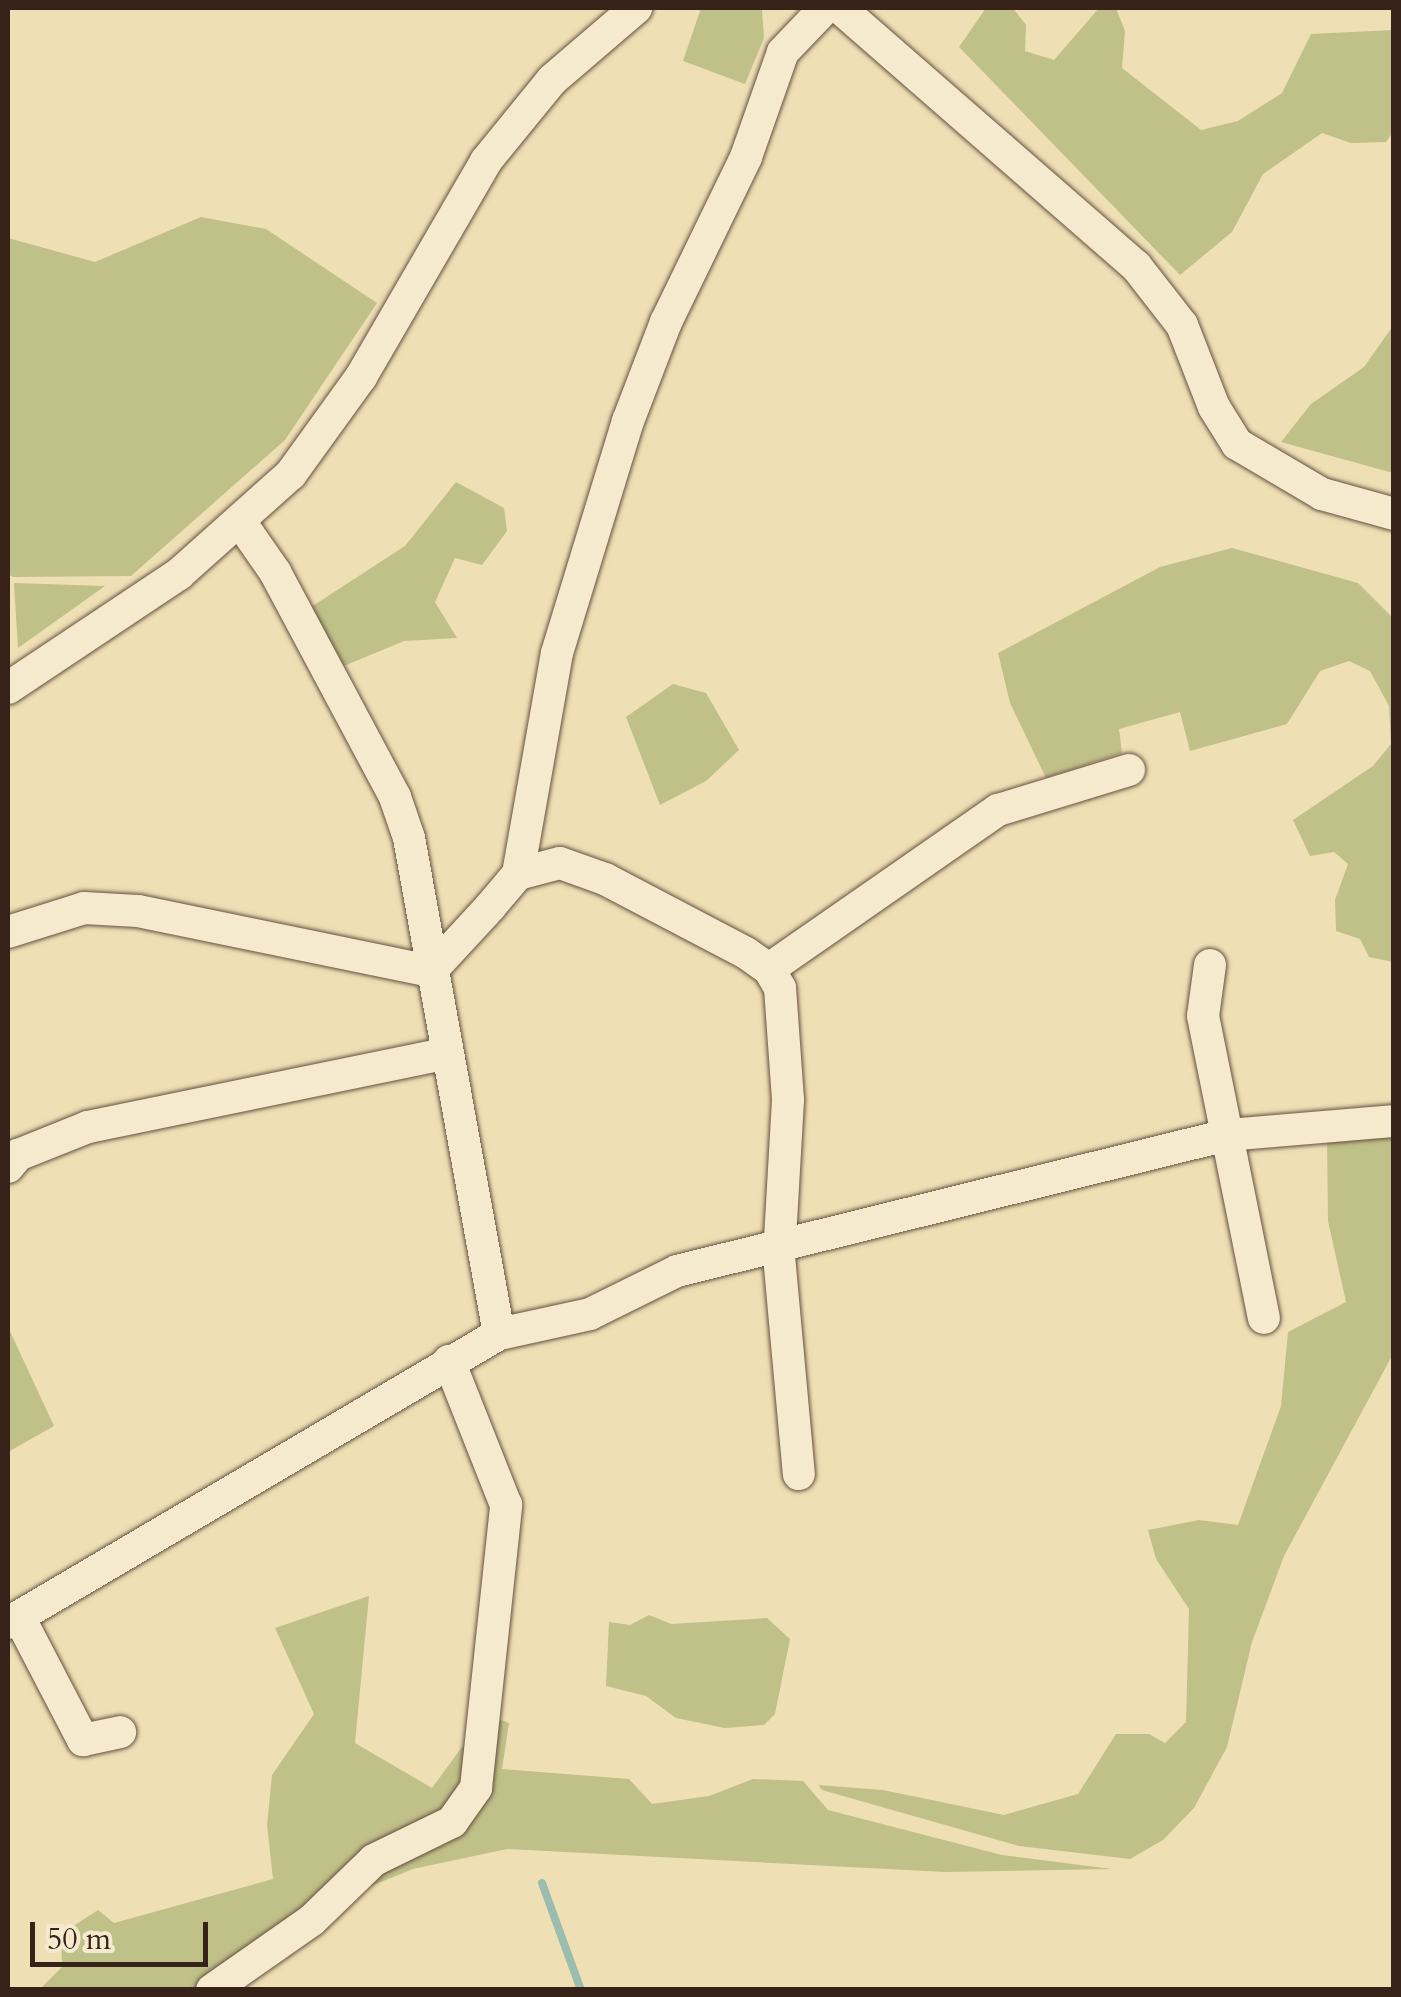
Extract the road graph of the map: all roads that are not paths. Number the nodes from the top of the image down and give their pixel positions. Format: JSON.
{"nodes":[{"id":1,"x":636,"y":8,"type":"edge"},
{"id":2,"x":840,"y":8,"type":"edge"},
{"id":3,"x":809,"y":12,"type":"edge"},
{"id":4,"x":1394,"y":514,"type":"edge"},
{"id":5,"x":241,"y":523,"type":"junction"},
{"id":6,"x":8,"y":688,"type":"edge"},
{"id":7,"x":1130,"y":770,"type":"dead end"},
{"id":8,"x":518,"y":874,"type":"junction"},
{"id":9,"x":8,"y":932,"type":"edge"},
{"id":10,"x":1210,"y":966,"type":"dead end"},
{"id":11,"x":770,"y":970,"type":"junction"},
{"id":12,"x":431,"y":971,"type":"junction"},
{"id":13,"x":445,"y":1054,"type":"junction"},
{"id":14,"x":1394,"y":1121,"type":"edge"},
{"id":15,"x":1227,"y":1136,"type":"junction"},
{"id":16,"x":8,"y":1167,"type":"edge"},
{"id":17,"x":782,"y":1246,"type":"junction"},
{"id":18,"x":1264,"y":1318,"type":"dead end"},
{"id":19,"x":499,"y":1334,"type":"junction"},
{"id":20,"x":449,"y":1361,"type":"junction"},
{"id":21,"x":799,"y":1474,"type":"dead end"},
{"id":22,"x":14,"y":1620,"type":"edge"},
{"id":23,"x":120,"y":1732,"type":"dead end"},
{"id":24,"x":212,"y":1990,"type":"edge"}],
"edges":[{"from":1,"to":5,"type":"street"},
{"from":2,"to":4,"type":"street"},
{"from":3,"to":8,"type":"street"},
{"from":5,"to":6,"type":"street"},
{"from":5,"to":12,"type":"street"},
{"from":7,"to":11,"type":"street"},
{"from":8,"to":11,"type":"street"},
{"from":8,"to":12,"type":"street"},
{"from":9,"to":12,"type":"street"},
{"from":10,"to":15,"type":"street"},
{"from":11,"to":17,"type":"street"},
{"from":12,"to":13,"type":"street"},
{"from":13,"to":16,"type":"street"},
{"from":13,"to":19,"type":"street"},
{"from":14,"to":15,"type":"street"},
{"from":15,"to":17,"type":"street"},
{"from":15,"to":18,"type":"street"},
{"from":17,"to":19,"type":"street"},
{"from":17,"to":21,"type":"street"},
{"from":19,"to":20,"type":"street"},
{"from":20,"to":22,"type":"street"},
{"from":20,"to":24,"type":"street"},
{"from":22,"to":23,"type":"street"}]}
